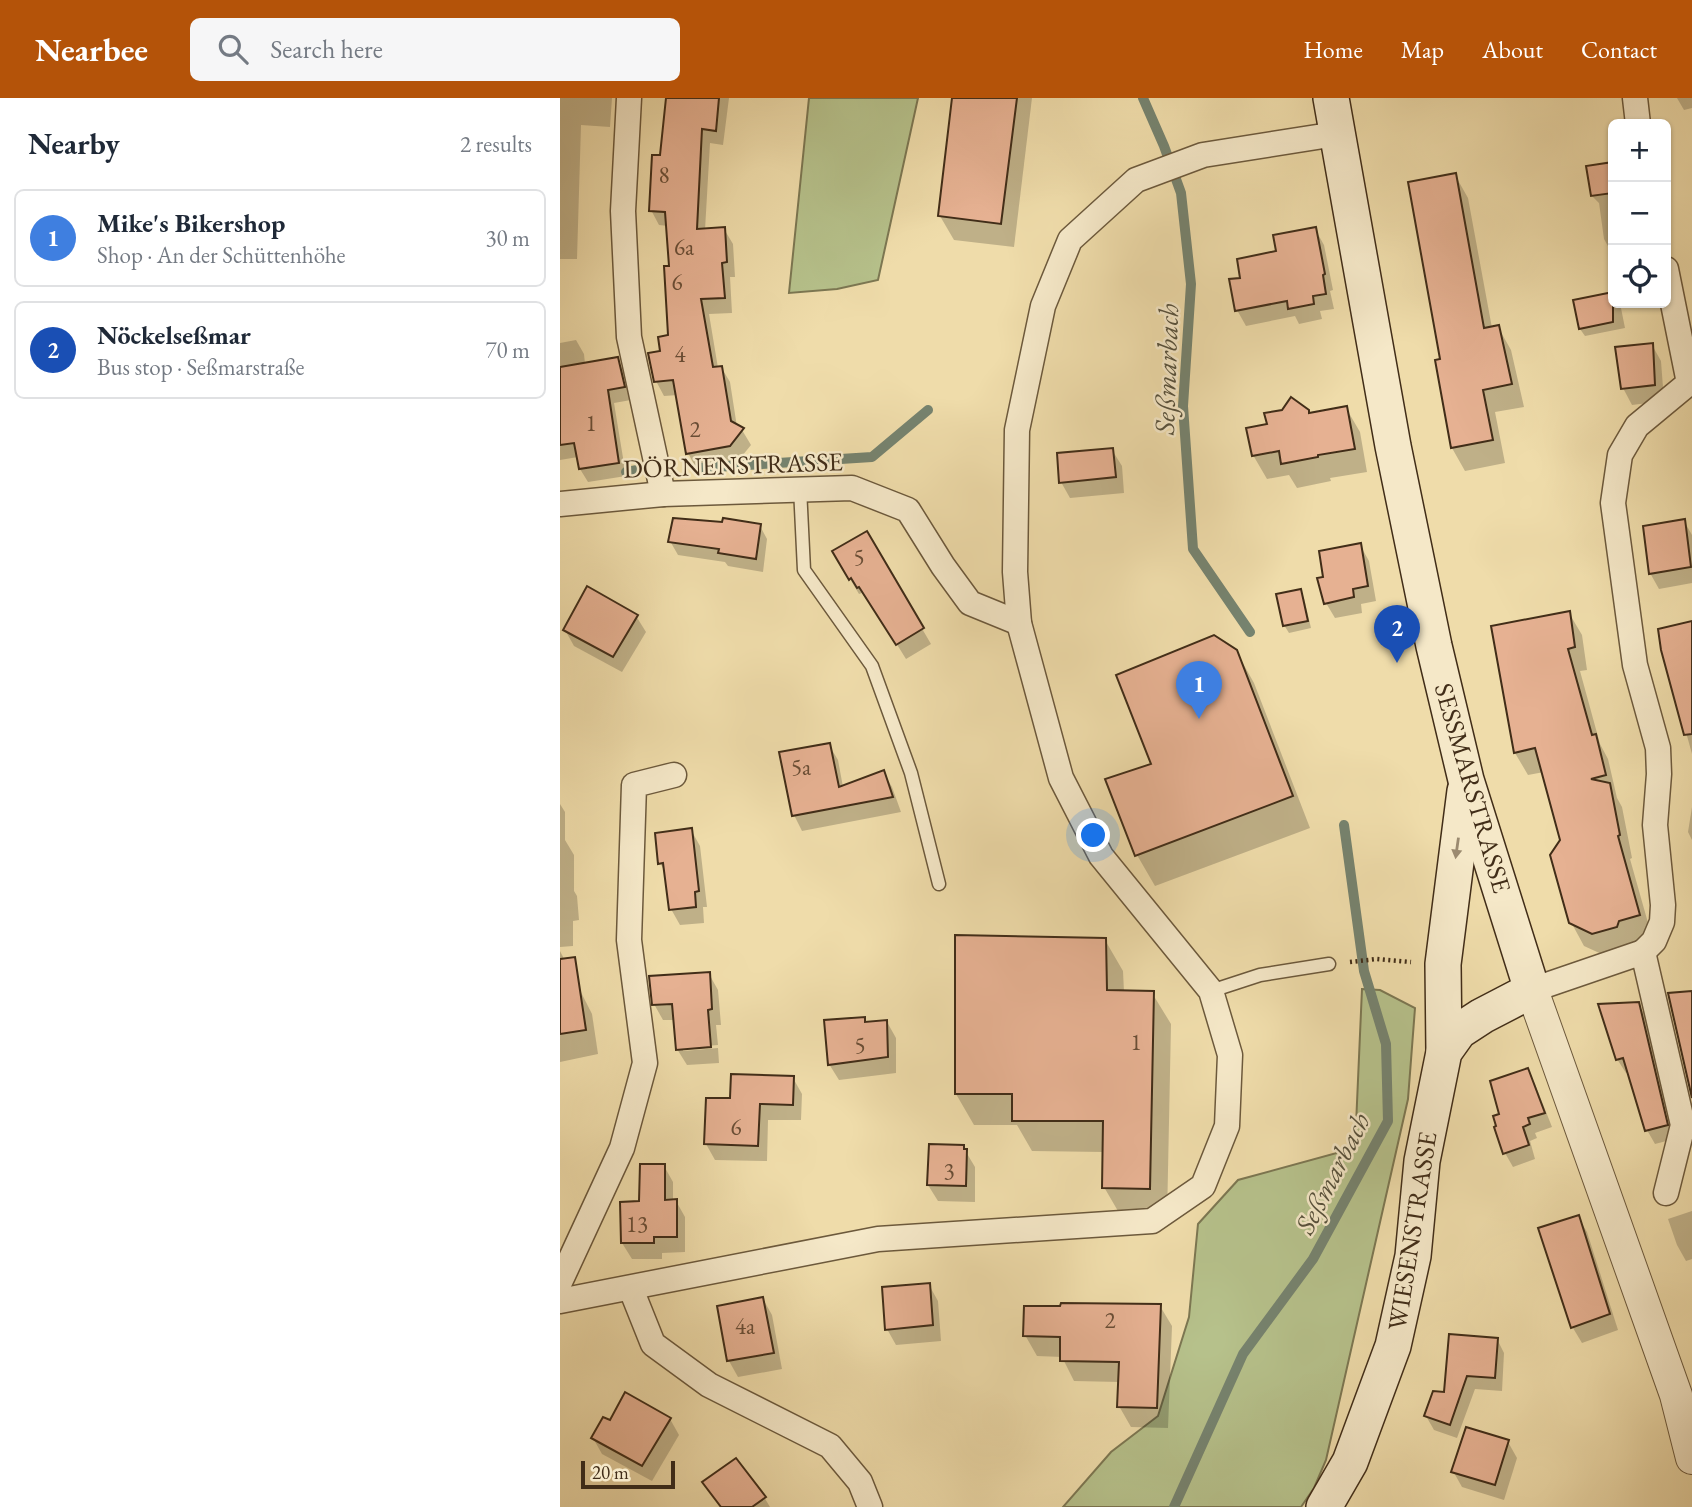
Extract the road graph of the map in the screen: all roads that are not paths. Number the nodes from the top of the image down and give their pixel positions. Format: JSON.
{"nodes":[{"id":1,"x":629,"y":98,"type":"edge"},
{"id":2,"x":1331,"y":98,"type":"edge"},
{"id":3,"x":1635,"y":98,"type":"edge"},
{"id":4,"x":1637,"y":119,"type":"edge"},
{"id":5,"x":1336,"y":134,"type":"junction"},
{"id":6,"x":1671,"y":292,"type":"edge"},
{"id":7,"x":1690,"y":381,"type":"edge"},
{"id":8,"x":800,"y":488,"type":"junction"},
{"id":9,"x":663,"y":494,"type":"junction"},
{"id":10,"x":560,"y":505,"type":"edge"},
{"id":11,"x":1019,"y":623,"type":"junction"},
{"id":12,"x":674,"y":775,"type":"dead end"},
{"id":13,"x":1466,"y":780,"type":"junction"},
{"id":14,"x":939,"y":884,"type":"dead end"},
{"id":15,"x":1643,"y":953,"type":"junction"},
{"id":16,"x":1329,"y":964,"type":"dead end"},
{"id":17,"x":1532,"y":990,"type":"junction"},
{"id":18,"x":1211,"y":991,"type":"junction"},
{"id":19,"x":1444,"y":1052,"type":"junction"},
{"id":20,"x":1666,"y":1193,"type":"dead end"},
{"id":21,"x":560,"y":1282,"type":"edge"},
{"id":22,"x":631,"y":1289,"type":"junction"},
{"id":23,"x":560,"y":1301,"type":"edge"},
{"id":24,"x":1692,"y":1458,"type":"edge"},
{"id":25,"x":870,"y":1507,"type":"edge"},
{"id":26,"x":1324,"y":1507,"type":"edge"}],
"edges":[{"from":1,"to":9,"type":"street"},
{"from":2,"to":5,"type":"main road","name":"SESSMARSTRASSE"},
{"from":3,"to":4,"type":"street"},
{"from":5,"to":11,"type":"street"},
{"from":5,"to":13,"type":"main road","name":"SESSMARSTRASSE"},
{"from":6,"to":7,"type":"street"},
{"from":7,"to":15,"type":"street"},
{"from":8,"to":9,"type":"street","name":"DÖRNENSTRASSE"},
{"from":8,"to":11,"type":"street","name":"DÖRNENSTRASSE"},
{"from":8,"to":14,"type":"lane"},
{"from":9,"to":10,"type":"street","name":"DÖRNENSTRASSE"},
{"from":11,"to":18,"type":"street"},
{"from":12,"to":21,"type":"street"},
{"from":13,"to":17,"type":"main road","name":"SESSMARSTRASSE"},
{"from":13,"to":19,"type":"main road","one_way":true},
{"from":15,"to":17,"type":"street"},
{"from":15,"to":20,"type":"street"},
{"from":16,"to":18,"type":"lane"},
{"from":17,"to":19,"type":"main road","name":"WIESENSTRASSE"},
{"from":17,"to":24,"type":"street","name":"SESSMARSTRASSE"},
{"from":18,"to":22,"type":"street"},
{"from":19,"to":26,"type":"main road","name":"WIESENSTRASSE"},
{"from":22,"to":23,"type":"street"},
{"from":22,"to":25,"type":"street"}]}
